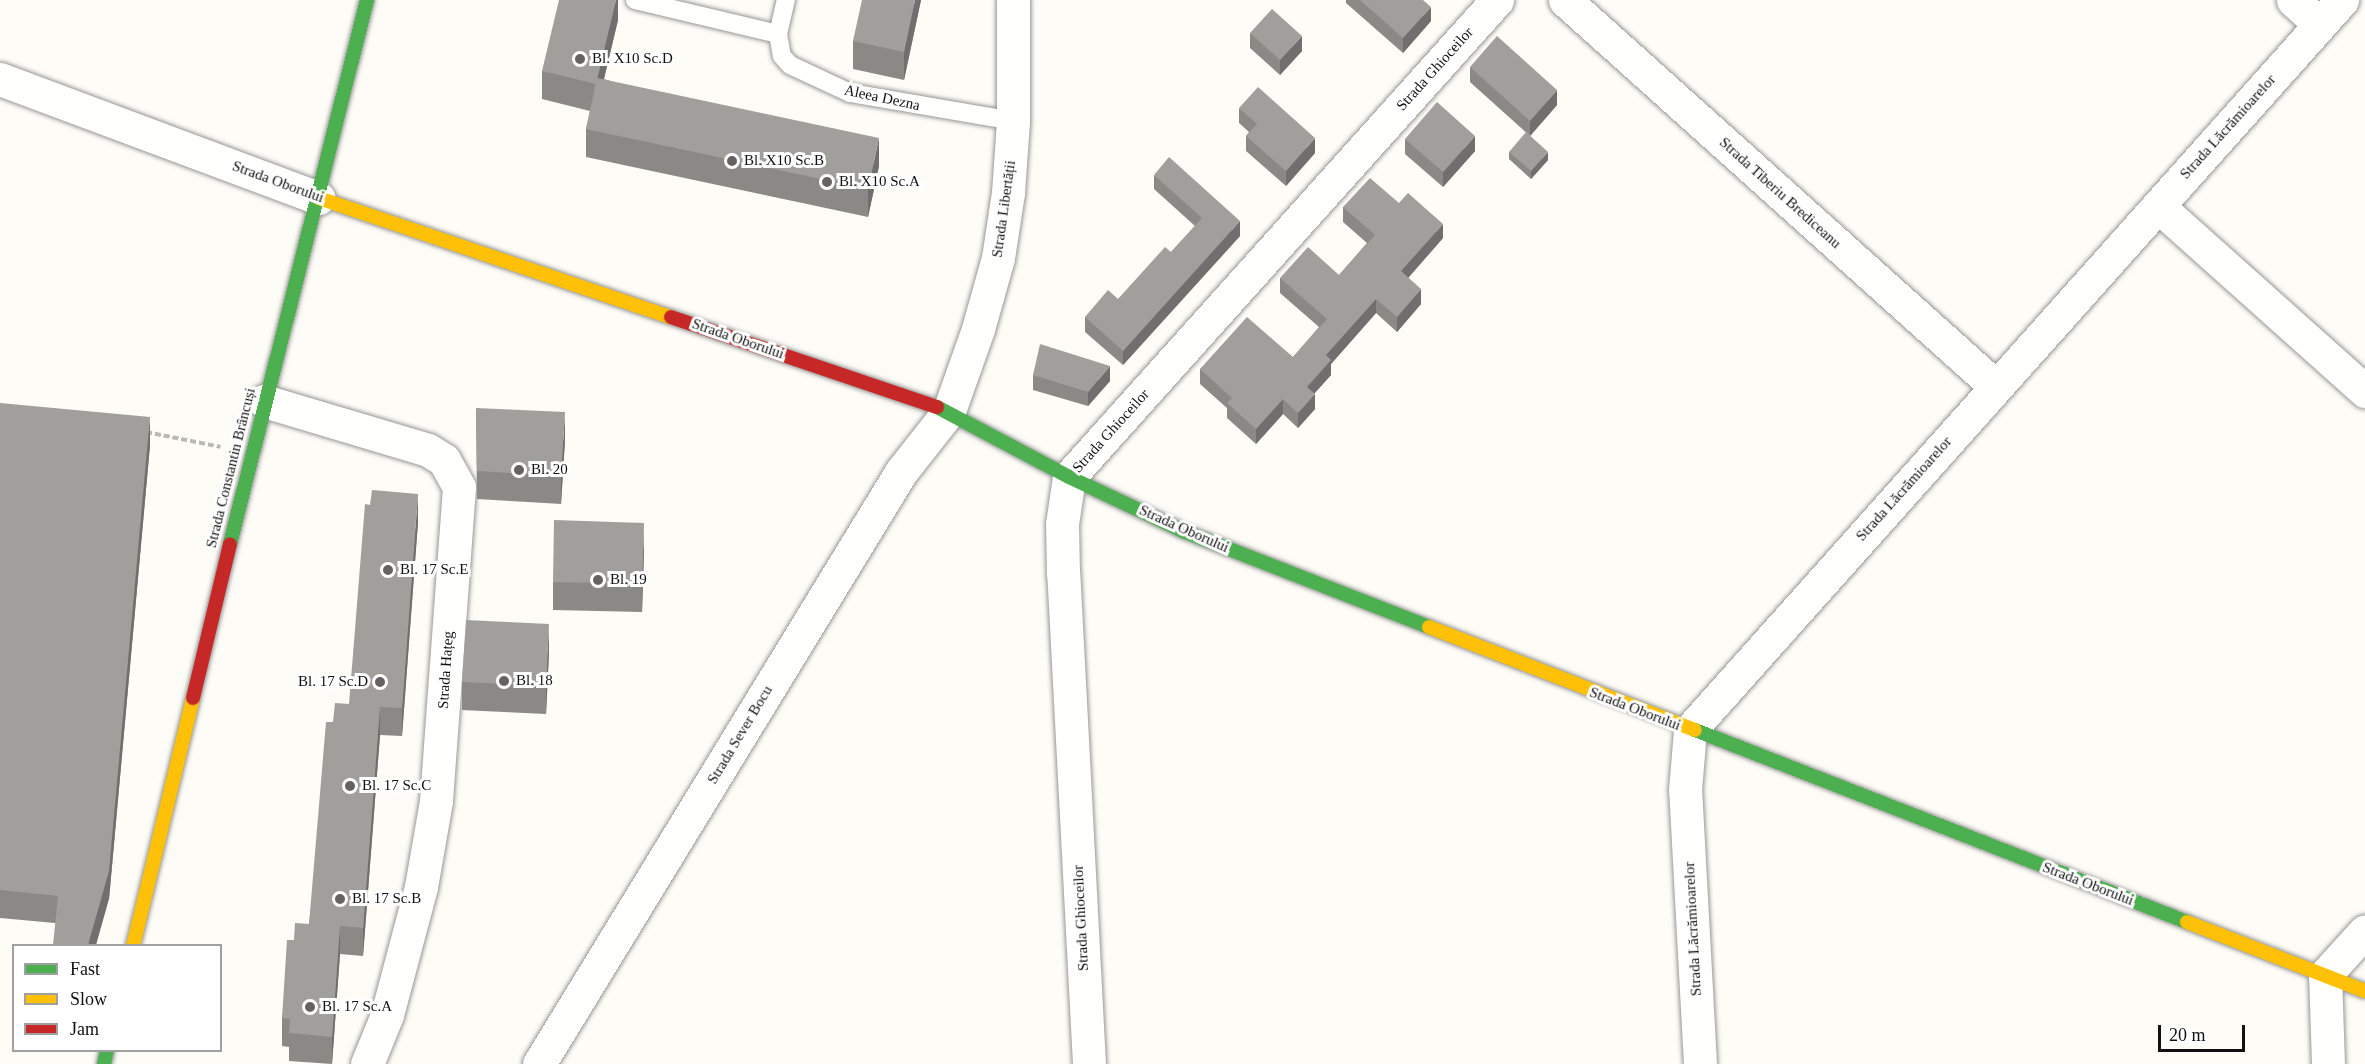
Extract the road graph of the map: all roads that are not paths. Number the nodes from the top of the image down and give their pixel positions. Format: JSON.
{"nodes":[{"id":1,"x":367,"y":0,"type":"edge"},
{"id":2,"x":635,"y":0,"type":"edge"},
{"id":3,"x":786,"y":0,"type":"edge"},
{"id":4,"x":1013,"y":0,"type":"edge"},
{"id":5,"x":1497,"y":0,"type":"edge"},
{"id":6,"x":1565,"y":0,"type":"edge"},
{"id":7,"x":2293,"y":0,"type":"edge"},
{"id":8,"x":2342,"y":0,"type":"edge"},
{"id":9,"x":2320,"y":24,"type":"junction"},
{"id":10,"x":778,"y":34,"type":"junction"},
{"id":11,"x":0,"y":79,"type":"edge"},
{"id":12,"x":1013,"y":120,"type":"junction"},
{"id":13,"x":318,"y":198,"type":"junction"},
{"id":14,"x":2158,"y":206,"type":"junction"},
{"id":15,"x":1995,"y":386,"type":"junction"},
{"id":16,"x":2365,"y":392,"type":"edge"},
{"id":17,"x":264,"y":401,"type":"junction"},
{"id":18,"x":948,"y":411,"type":"junction"},
{"id":19,"x":1069,"y":477,"type":"junction"},
{"id":20,"x":1690,"y":730,"type":"junction"},
{"id":21,"x":2365,"y":931,"type":"edge"},
{"id":22,"x":133,"y":944,"type":"edge"},
{"id":23,"x":2325,"y":975,"type":"junction"},
{"id":24,"x":2365,"y":991,"type":"edge"},
{"id":25,"x":367,"y":1064,"type":"edge"},
{"id":26,"x":539,"y":1064,"type":"edge"},
{"id":27,"x":1089,"y":1064,"type":"edge"},
{"id":28,"x":1700,"y":1064,"type":"edge"},
{"id":29,"x":2328,"y":1064,"type":"edge"}],
"edges":[{"from":1,"to":13,"type":"street","name":"Strada Constantin Brâncuși"},
{"from":2,"to":10,"type":"lane"},
{"from":3,"to":10,"type":"lane"},
{"from":4,"to":12,"type":"street","name":"Strada Libertății"},
{"from":5,"to":19,"type":"street","name":"Strada Ghioceilor"},
{"from":6,"to":15,"type":"street","name":"Strada Tiberiu Brediceanu"},
{"from":7,"to":9,"type":"street"},
{"from":8,"to":9,"type":"street","name":"Strada Lăcrămioarelor"},
{"from":9,"to":14,"type":"street","name":"Strada Lăcrămioarelor"},
{"from":10,"to":12,"type":"lane","name":"Aleea Dezna"},
{"from":11,"to":13,"type":"street","name":"Strada Oborului"},
{"from":12,"to":18,"type":"street","name":"Strada Libertății"},
{"from":13,"to":17,"type":"street","name":"Strada Constantin Brâncuși"},
{"from":13,"to":18,"type":"street","name":"Strada Oborului"},
{"from":14,"to":15,"type":"street","name":"Strada Lăcrămioarelor"},
{"from":14,"to":16,"type":"street"},
{"from":15,"to":20,"type":"street","name":"Strada Lăcrămioarelor"},
{"from":17,"to":22,"type":"street","name":"Strada Constantin Brâncuși"},
{"from":17,"to":25,"type":"street","name":"Strada Hațeg"},
{"from":18,"to":19,"type":"street","name":"Strada Oborului"},
{"from":18,"to":26,"type":"street","name":"Strada Sever Bocu"},
{"from":19,"to":20,"type":"street","name":"Strada Oborului"},
{"from":19,"to":27,"type":"street","name":"Strada Ghioceilor"},
{"from":20,"to":23,"type":"street","name":"Strada Oborului"},
{"from":20,"to":28,"type":"street","name":"Strada Lăcrămioarelor"},
{"from":21,"to":23,"type":"street"},
{"from":23,"to":24,"type":"street","name":"Strada Oborului"},
{"from":23,"to":29,"type":"street"}]}
